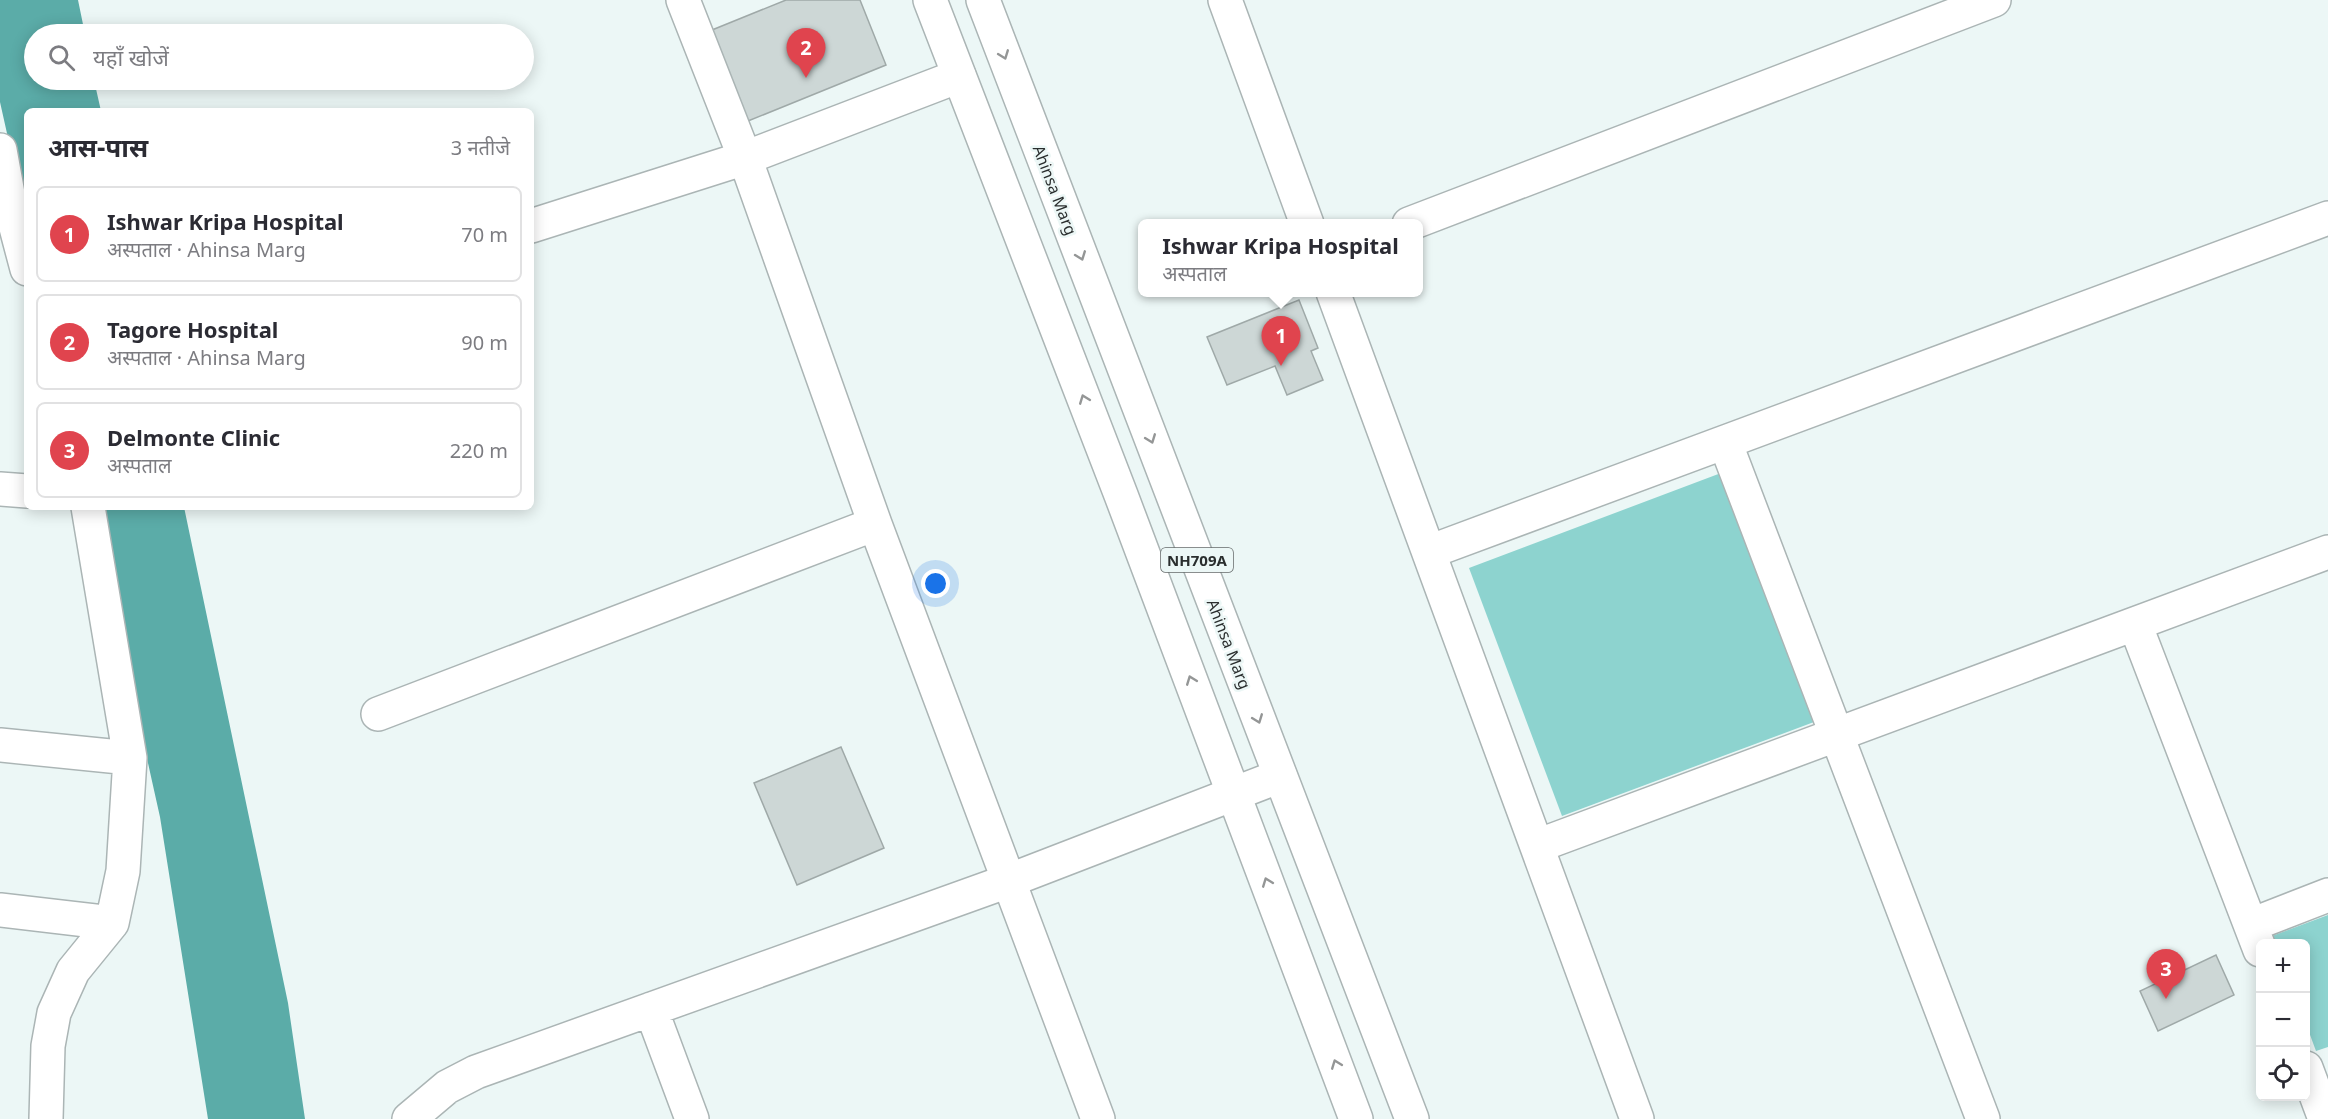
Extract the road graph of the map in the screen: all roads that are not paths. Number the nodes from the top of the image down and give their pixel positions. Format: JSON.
{"nodes":[{"id":1,"x":683,"y":0,"type":"edge"},
{"id":2,"x":930,"y":0,"type":"edge"},
{"id":3,"x":983,"y":0,"type":"edge"},
{"id":4,"x":1225,"y":0,"type":"edge"},
{"id":5,"x":1994,"y":0,"type":"edge"},
{"id":6,"x":959,"y":76,"type":"junction"},
{"id":7,"x":0,"y":150,"type":"edge"},
{"id":8,"x":745,"y":158,"type":"junction"},
{"id":9,"x":2328,"y":218,"type":"edge"},
{"id":10,"x":1305,"y":219,"type":"edge"},
{"id":11,"x":1421,"y":219,"type":"edge"},
{"id":12,"x":534,"y":225,"type":"edge"},
{"id":13,"x":24,"y":258,"type":"edge"},
{"id":14,"x":1335,"y":297,"type":"edge"},
{"id":15,"x":1725,"y":442,"type":"junction"},
{"id":16,"x":0,"y":489,"type":"edge"},
{"id":17,"x":24,"y":491,"type":"edge"},
{"id":18,"x":89,"y":510,"type":"edge"},
{"id":19,"x":874,"y":524,"type":"junction"},
{"id":20,"x":1429,"y":552,"type":"junction"},
{"id":21,"x":2328,"y":552,"type":"edge"},
{"id":22,"x":2135,"y":624,"type":"junction"},
{"id":23,"x":378,"y":714,"type":"dead end"},
{"id":24,"x":1837,"y":735,"type":"junction"},
{"id":25,"x":0,"y":745,"type":"edge"},
{"id":26,"x":130,"y":758,"type":"junction"},
{"id":27,"x":1280,"y":776,"type":"junction"},
{"id":28,"x":1234,"y":793,"type":"junction"},
{"id":29,"x":1537,"y":846,"type":"junction"},
{"id":30,"x":1008,"y":880,"type":"junction"},
{"id":31,"x":2328,"y":895,"type":"edge"},
{"id":32,"x":0,"y":910,"type":"edge"},
{"id":33,"x":112,"y":923,"type":"junction"},
{"id":34,"x":2256,"y":938,"type":"edge"},
{"id":35,"x":651,"y":1010,"type":"junction"},
{"id":36,"x":2314,"y":1070,"type":"edge"},
{"id":37,"x":46,"y":1119,"type":"edge"},
{"id":38,"x":409,"y":1119,"type":"edge"},
{"id":39,"x":692,"y":1119,"type":"edge"},
{"id":40,"x":1098,"y":1119,"type":"edge"},
{"id":41,"x":1356,"y":1119,"type":"edge"},
{"id":42,"x":1412,"y":1119,"type":"edge"},
{"id":43,"x":1637,"y":1119,"type":"edge"},
{"id":44,"x":1983,"y":1119,"type":"edge"},
{"id":45,"x":2325,"y":1119,"type":"edge"}],
"edges":[{"from":1,"to":8,"type":"main road"},
{"from":2,"to":6,"type":"main road","number":"NH709A"},
{"from":3,"to":27,"type":"main road","name":"Ahinsa Marg","number":"NH709A","one_way":true},
{"from":4,"to":10,"type":"main road"},
{"from":5,"to":11,"type":"main road"},
{"from":6,"to":8,"type":"main road"},
{"from":28,"to":6,"type":"main road","number":"NH709A","one_way":true},
{"from":7,"to":13,"type":"main road"},
{"from":8,"to":12,"type":"main road"},
{"from":8,"to":19,"type":"main road"},
{"from":9,"to":15,"type":"main road"},
{"from":14,"to":20,"type":"main road"},
{"from":15,"to":20,"type":"main road"},
{"from":15,"to":24,"type":"main road"},
{"from":16,"to":17,"type":"main road"},
{"from":18,"to":26,"type":"main road"},
{"from":19,"to":23,"type":"main road"},
{"from":19,"to":30,"type":"main road"},
{"from":20,"to":29,"type":"main road"},
{"from":21,"to":22,"type":"main road"},
{"from":22,"to":24,"type":"main road"},
{"from":22,"to":34,"type":"main road"},
{"from":24,"to":29,"type":"main road"},
{"from":24,"to":44,"type":"main road"},
{"from":25,"to":26,"type":"main road"},
{"from":26,"to":33,"type":"main road"},
{"from":27,"to":28,"type":"main road"},
{"from":27,"to":42,"type":"main road","name":"Ahinsa Marg","number":"NH709A"},
{"from":28,"to":30,"type":"main road"},
{"from":41,"to":28,"type":"main road","number":"NH709A","one_way":true},
{"from":29,"to":43,"type":"main road"},
{"from":30,"to":35,"type":"main road"},
{"from":30,"to":40,"type":"main road"},
{"from":31,"to":34,"type":"main road"},
{"from":32,"to":33,"type":"main road"},
{"from":33,"to":37,"type":"main road"},
{"from":35,"to":38,"type":"main road"},
{"from":35,"to":39,"type":"main road"},
{"from":36,"to":45,"type":"main road"}]}
